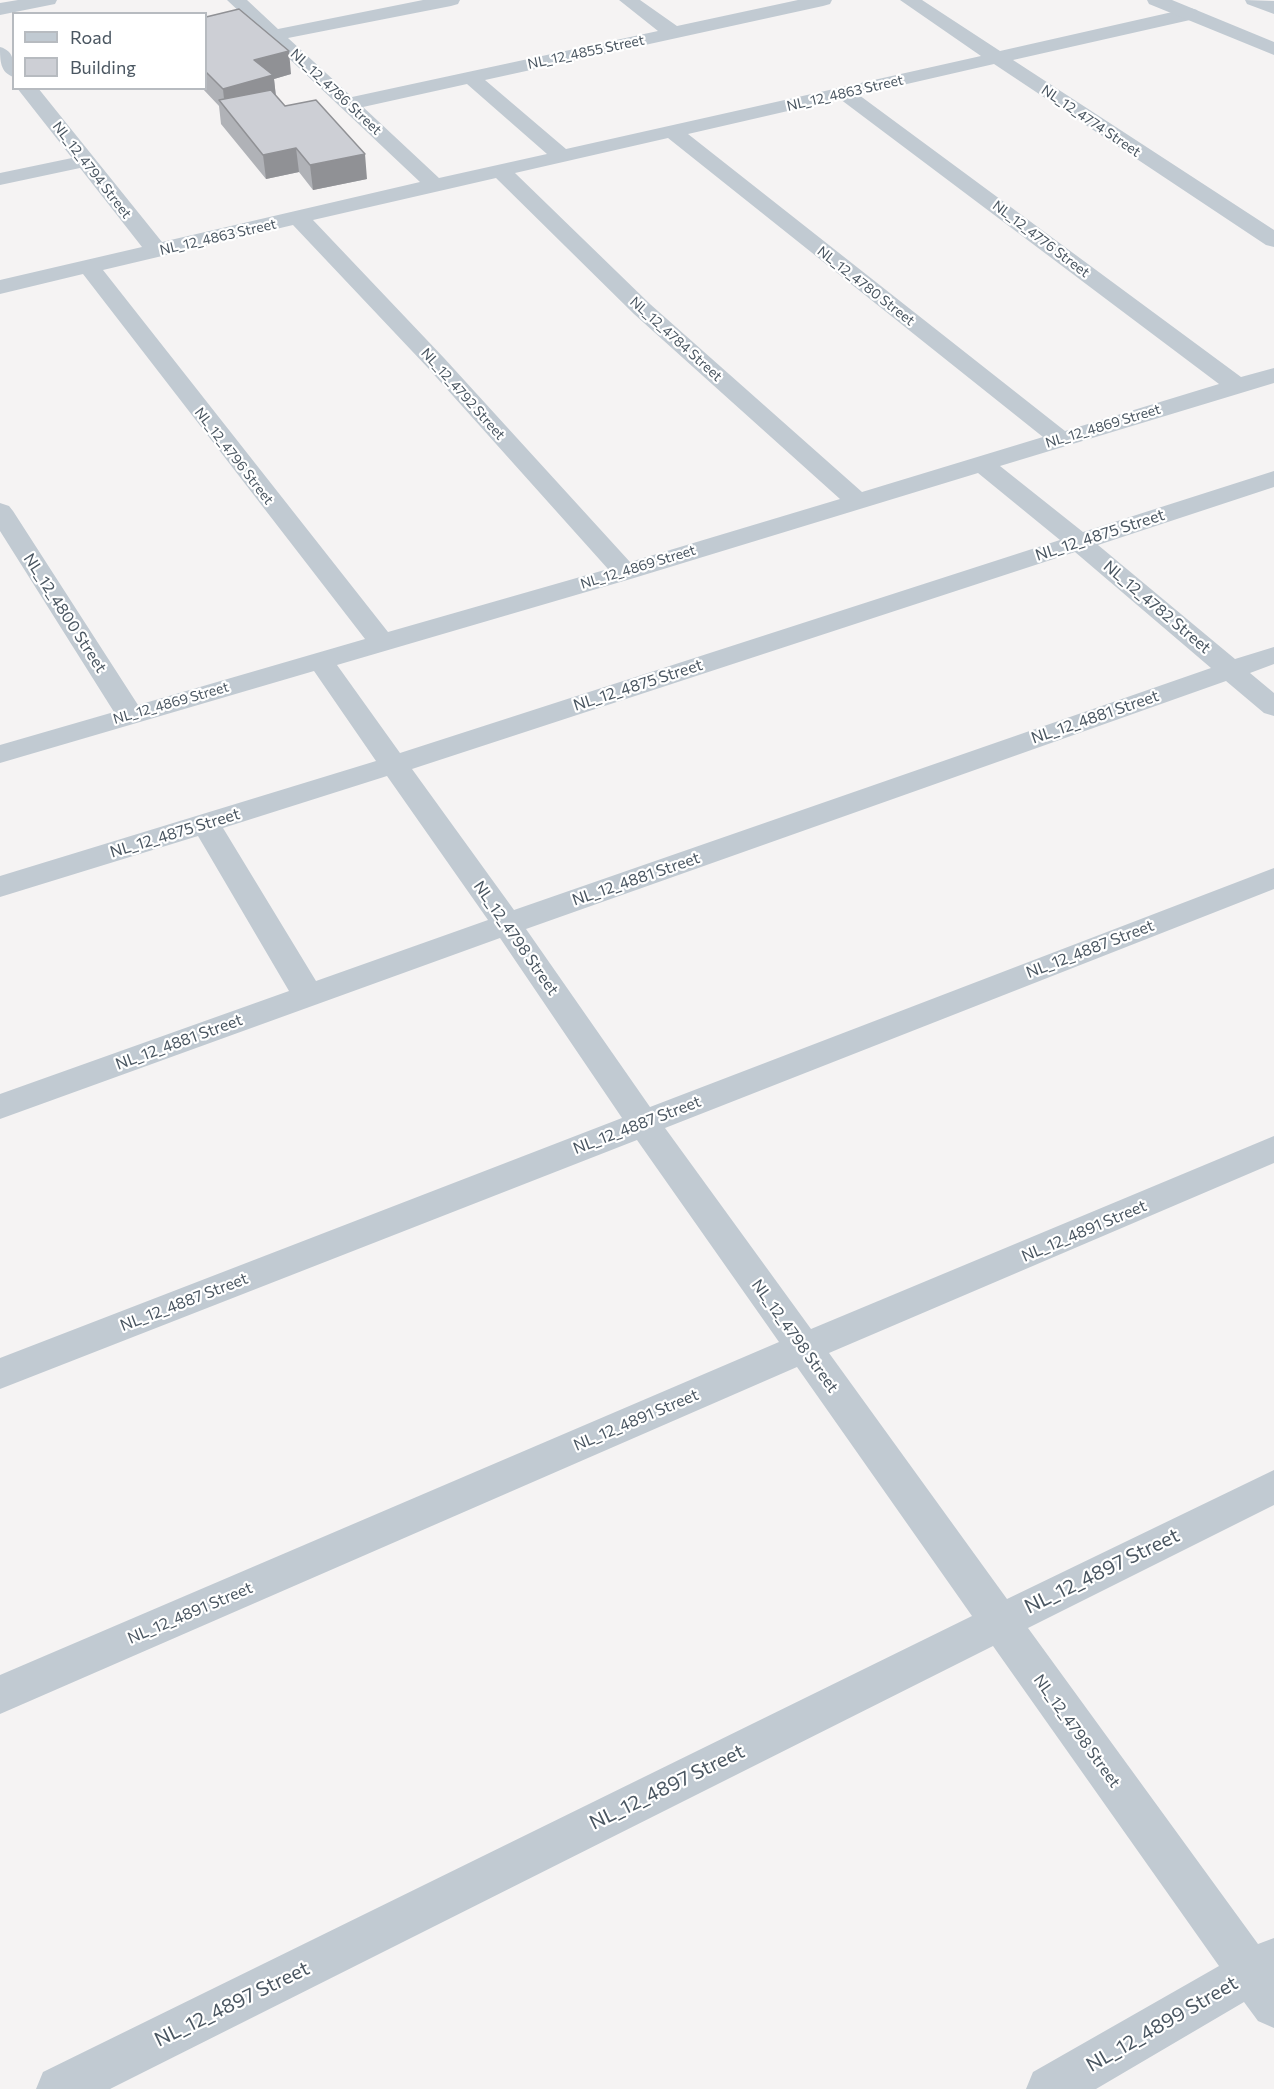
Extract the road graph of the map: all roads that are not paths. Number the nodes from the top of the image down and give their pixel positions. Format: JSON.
{"nodes":[{"id":1,"x":48,"y":0,"type":"edge"},
{"id":2,"x":236,"y":0,"type":"edge"},
{"id":3,"x":451,"y":0,"type":"edge"},
{"id":4,"x":628,"y":0,"type":"edge"},
{"id":5,"x":823,"y":0,"type":"edge"},
{"id":6,"x":909,"y":0,"type":"edge"},
{"id":7,"x":1156,"y":0,"type":"edge"},
{"id":8,"x":1254,"y":0,"type":"edge"},
{"id":9,"x":18,"y":3,"type":"edge"},
{"id":10,"x":1274,"y":8,"type":"edge"},
{"id":11,"x":0,"y":9,"type":"edge"},
{"id":12,"x":1190,"y":14,"type":"junction"},
{"id":13,"x":674,"y":33,"type":"junction"},
{"id":14,"x":276,"y":35,"type":"junction"},
{"id":15,"x":1274,"y":48,"type":"edge"},
{"id":16,"x":0,"y":53,"type":"edge"},
{"id":17,"x":998,"y":57,"type":"junction"},
{"id":18,"x":470,"y":77,"type":"junction"},
{"id":19,"x":12,"y":78,"type":"edge"},
{"id":20,"x":21,"y":90,"type":"edge"},
{"id":21,"x":844,"y":93,"type":"junction"},
{"id":22,"x":350,"y":104,"type":"junction"},
{"id":23,"x":673,"y":132,"type":"junction"},
{"id":24,"x":563,"y":157,"type":"junction"},
{"id":25,"x":86,"y":161,"type":"junction"},
{"id":26,"x":501,"y":171,"type":"junction"},
{"id":27,"x":0,"y":179,"type":"edge"},
{"id":28,"x":435,"y":185,"type":"junction"},
{"id":29,"x":299,"y":218,"type":"junction"},
{"id":30,"x":1274,"y":240,"type":"edge"},
{"id":31,"x":156,"y":251,"type":"junction"},
{"id":32,"x":89,"y":267,"type":"junction"},
{"id":33,"x":0,"y":287,"type":"edge"},
{"id":34,"x":1274,"y":375,"type":"edge"},
{"id":35,"x":1237,"y":386,"type":"junction"},
{"id":36,"x":1060,"y":439,"type":"junction"},
{"id":37,"x":982,"y":464,"type":"junction"},
{"id":38,"x":1274,"y":479,"type":"edge"},
{"id":39,"x":856,"y":501,"type":"junction"},
{"id":40,"x":0,"y":511,"type":"edge"},
{"id":41,"x":1079,"y":542,"type":"junction"},
{"id":42,"x":625,"y":572,"type":"junction"},
{"id":43,"x":382,"y":643,"type":"junction"},
{"id":44,"x":1274,"y":655,"type":"edge"},
{"id":45,"x":321,"y":662,"type":"junction"},
{"id":46,"x":1232,"y":669,"type":"junction"},
{"id":47,"x":1274,"y":707,"type":"edge"},
{"id":48,"x":130,"y":715,"type":"junction"},
{"id":49,"x":0,"y":754,"type":"edge"},
{"id":50,"x":393,"y":765,"type":"junction"},
{"id":51,"x":205,"y":823,"type":"junction"},
{"id":52,"x":1274,"y":878,"type":"edge"},
{"id":53,"x":0,"y":887,"type":"edge"},
{"id":54,"x":507,"y":924,"type":"junction"},
{"id":55,"x":308,"y":995,"type":"junction"},
{"id":56,"x":0,"y":1107,"type":"edge"},
{"id":57,"x":643,"y":1123,"type":"junction"},
{"id":58,"x":1274,"y":1149,"type":"edge"},
{"id":59,"x":804,"y":1348,"type":"junction"},
{"id":60,"x":0,"y":1374,"type":"edge"},
{"id":61,"x":1274,"y":1486,"type":"edge"},
{"id":62,"x":999,"y":1622,"type":"junction"},
{"id":63,"x":0,"y":1695,"type":"edge"},
{"id":64,"x":1266,"y":1979,"type":"edge"},
{"id":65,"x":60,"y":2089,"type":"edge"},
{"id":66,"x":1050,"y":2089,"type":"edge"}],
"edges":[{"from":1,"to":9,"type":"street"},
{"from":2,"to":14,"type":"street","name":"NL_12_4786 Street"},
{"from":3,"to":14,"type":"street"},
{"from":4,"to":13,"type":"street"},
{"from":5,"to":13,"type":"street","name":"NL_12_4855 Street"},
{"from":6,"to":17,"type":"street","name":"NL_12_4774 Street"},
{"from":7,"to":12,"type":"street"},
{"from":8,"to":10,"type":"street"},
{"from":9,"to":11,"type":"street"},
{"from":12,"to":15,"type":"street"},
{"from":12,"to":17,"type":"street","name":"NL_12_4863 Street"},
{"from":13,"to":18,"type":"street","name":"NL_12_4855 Street"},
{"from":14,"to":22,"type":"street","name":"NL_12_4786 Street"},
{"from":16,"to":19,"type":"street","name":"NL_12_4794 Street"},
{"from":17,"to":21,"type":"street","name":"NL_12_4863 Street"},
{"from":17,"to":30,"type":"street","name":"NL_12_4774 Street"},
{"from":18,"to":22,"type":"street","name":"NL_12_4855 Street"},
{"from":18,"to":24,"type":"street"},
{"from":20,"to":25,"type":"street","name":"NL_12_4794 Street"},
{"from":21,"to":23,"type":"street","name":"NL_12_4863 Street"},
{"from":21,"to":35,"type":"street","name":"NL_12_4776 Street"},
{"from":22,"to":28,"type":"street","name":"NL_12_4786 Street"},
{"from":23,"to":24,"type":"street","name":"NL_12_4863 Street"},
{"from":23,"to":36,"type":"street","name":"NL_12_4780 Street"},
{"from":24,"to":26,"type":"street","name":"NL_12_4863 Street"},
{"from":25,"to":27,"type":"street"},
{"from":25,"to":31,"type":"street","name":"NL_12_4794 Street"},
{"from":26,"to":28,"type":"street","name":"NL_12_4863 Street"},
{"from":26,"to":39,"type":"street","name":"NL_12_4784 Street"},
{"from":28,"to":29,"type":"street","name":"NL_12_4863 Street"},
{"from":29,"to":31,"type":"street","name":"NL_12_4863 Street"},
{"from":29,"to":42,"type":"street","name":"NL_12_4792 Street"},
{"from":31,"to":32,"type":"street","name":"NL_12_4863 Street"},
{"from":32,"to":33,"type":"street","name":"NL_12_4863 Street"},
{"from":32,"to":43,"type":"street","name":"NL_12_4796 Street"},
{"from":34,"to":35,"type":"street","name":"NL_12_4869 Street"},
{"from":35,"to":36,"type":"street","name":"NL_12_4869 Street"},
{"from":36,"to":37,"type":"street","name":"NL_12_4869 Street"},
{"from":37,"to":39,"type":"street","name":"NL_12_4869 Street"},
{"from":37,"to":41,"type":"street","name":"NL_12_4782 Street"},
{"from":38,"to":41,"type":"street","name":"NL_12_4875 Street"},
{"from":39,"to":42,"type":"street","name":"NL_12_4869 Street"},
{"from":40,"to":48,"type":"street","name":"NL_12_4800 Street"},
{"from":41,"to":46,"type":"street","name":"NL_12_4782 Street"},
{"from":41,"to":50,"type":"street","name":"NL_12_4875 Street"},
{"from":42,"to":43,"type":"street","name":"NL_12_4869 Street"},
{"from":43,"to":45,"type":"street","name":"NL_12_4869 Street"},
{"from":44,"to":46,"type":"street","name":"NL_12_4881 Street"},
{"from":45,"to":48,"type":"street","name":"NL_12_4869 Street"},
{"from":45,"to":50,"type":"street","name":"NL_12_4798 Street"},
{"from":46,"to":47,"type":"street","name":"NL_12_4782 Street"},
{"from":46,"to":54,"type":"street","name":"NL_12_4881 Street"},
{"from":48,"to":49,"type":"street","name":"NL_12_4869 Street"},
{"from":50,"to":51,"type":"street","name":"NL_12_4875 Street"},
{"from":50,"to":54,"type":"street","name":"NL_12_4798 Street"},
{"from":51,"to":53,"type":"street","name":"NL_12_4875 Street"},
{"from":51,"to":55,"type":"street"},
{"from":52,"to":57,"type":"street","name":"NL_12_4887 Street"},
{"from":54,"to":55,"type":"street","name":"NL_12_4881 Street"},
{"from":54,"to":57,"type":"street","name":"NL_12_4798 Street"},
{"from":55,"to":56,"type":"street","name":"NL_12_4881 Street"},
{"from":57,"to":59,"type":"street","name":"NL_12_4798 Street"},
{"from":57,"to":60,"type":"street","name":"NL_12_4887 Street"},
{"from":58,"to":59,"type":"street","name":"NL_12_4891 Street"},
{"from":59,"to":62,"type":"street","name":"NL_12_4798 Street"},
{"from":59,"to":63,"type":"street","name":"NL_12_4891 Street"},
{"from":61,"to":62,"type":"street","name":"NL_12_4897 Street"},
{"from":62,"to":64,"type":"street","name":"NL_12_4798 Street"},
{"from":62,"to":65,"type":"street","name":"NL_12_4897 Street"},
{"from":64,"to":66,"type":"street","name":"NL_12_4899 Street"}]}
